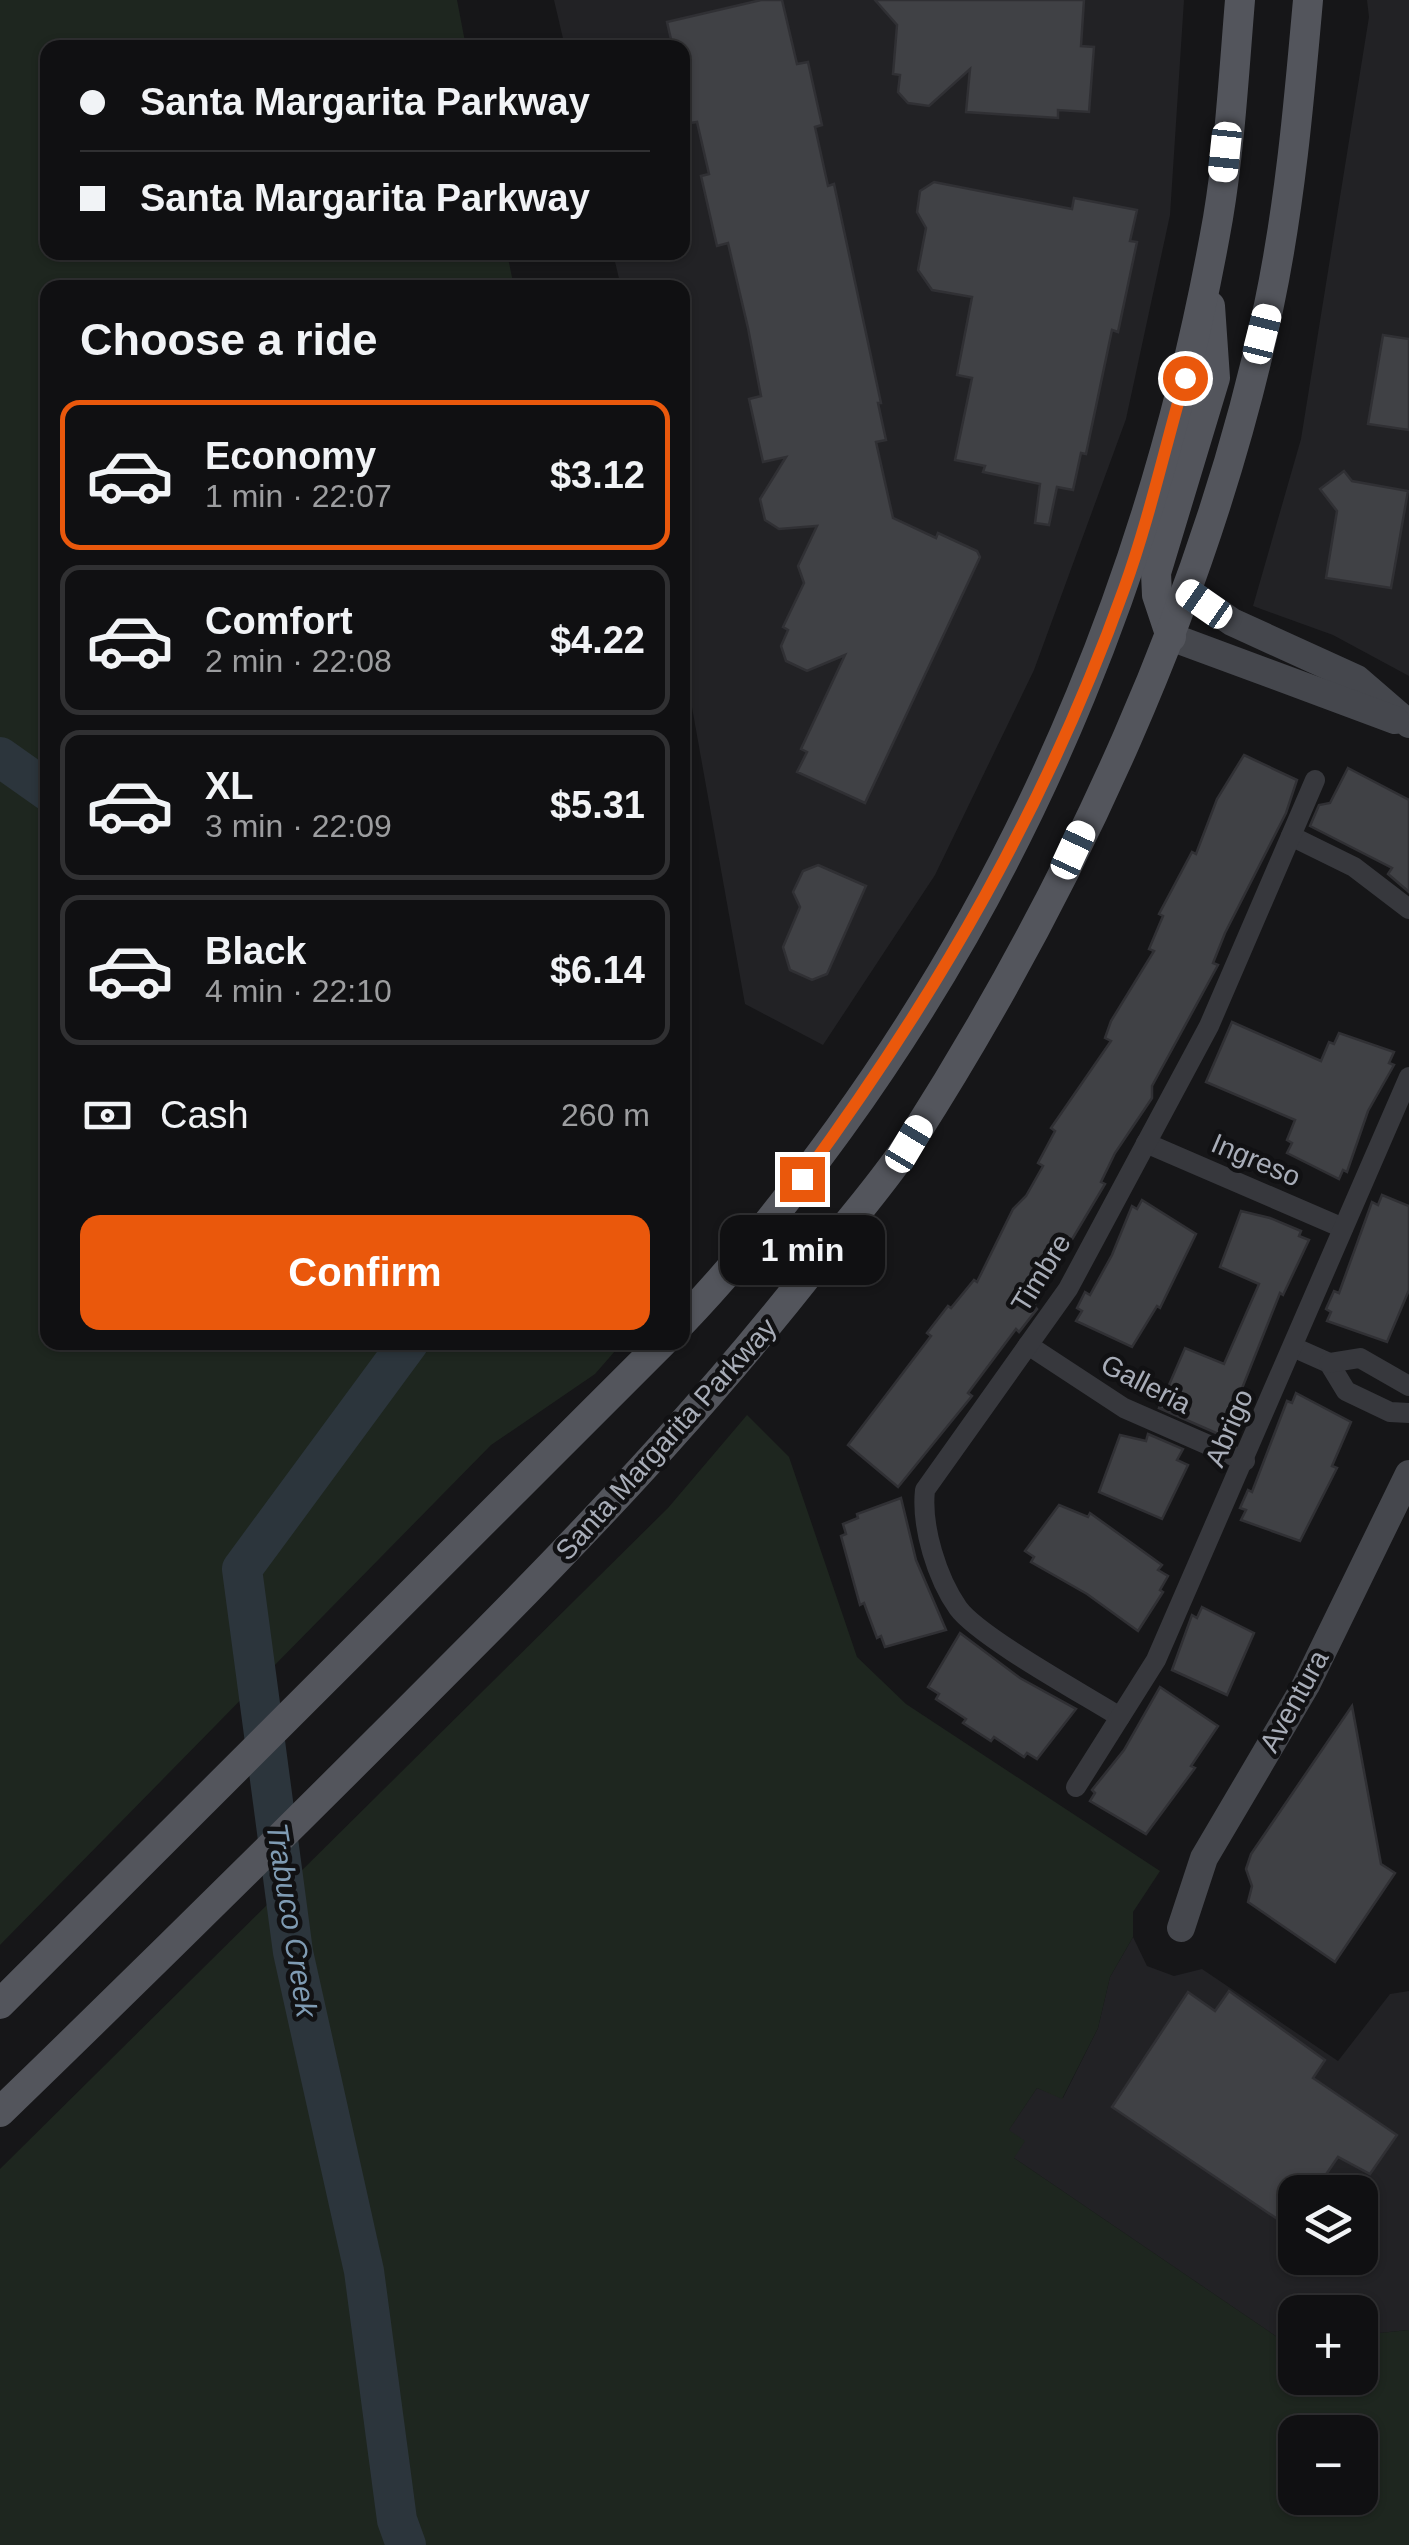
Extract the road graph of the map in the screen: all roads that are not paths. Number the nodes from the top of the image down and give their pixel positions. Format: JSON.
{"nodes":[{"id":1,"x":1240,"y":0,"type":"edge"},
{"id":2,"x":1308,"y":0,"type":"edge"},
{"id":3,"x":1207,"y":268,"type":"junction"},
{"id":4,"x":1186,"y":590,"type":"junction"},
{"id":5,"x":1171,"y":637,"type":"junction"},
{"id":6,"x":1409,"y":724,"type":"edge"},
{"id":7,"x":1315,"y":780,"type":"dead end"},
{"id":8,"x":1291,"y":836,"type":"junction"},
{"id":9,"x":1409,"y":908,"type":"edge"},
{"id":10,"x":1409,"y":1077,"type":"edge"},
{"id":11,"x":1146,"y":1143,"type":"junction"},
{"id":12,"x":1344,"y":1228,"type":"junction"},
{"id":13,"x":690,"y":1313,"type":"edge"},
{"id":14,"x":1028,"y":1345,"type":"junction"},
{"id":15,"x":1293,"y":1347,"type":"junction"},
{"id":16,"x":655,"y":1350,"type":"edge"},
{"id":17,"x":1329,"y":1364,"type":"junction"},
{"id":18,"x":1409,"y":1386,"type":"edge"},
{"id":19,"x":1409,"y":1413,"type":"edge"},
{"id":20,"x":1245,"y":1461,"type":"junction"},
{"id":21,"x":1409,"y":1474,"type":"edge"},
{"id":22,"x":1120,"y":1717,"type":"junction"},
{"id":23,"x":1076,"y":1787,"type":"dead end"},
{"id":24,"x":1181,"y":1928,"type":"dead end"},
{"id":25,"x":0,"y":2004,"type":"edge"},
{"id":26,"x":0,"y":2112,"type":"edge"}],
"edges":[{"from":1,"to":3,"type":"main road"},
{"from":2,"to":4,"type":"main road","name":"Santa Margarita Parkway"},
{"from":3,"to":5,"type":"main road"},
{"from":3,"to":13,"type":"main road"},
{"from":4,"to":5,"type":"main road","name":"Santa Margarita Parkway"},
{"from":4,"to":6,"type":"street"},
{"from":5,"to":6,"type":"street"},
{"from":5,"to":26,"type":"main road","name":"Santa Margarita Parkway"},
{"from":7,"to":8,"type":"street","name":"Timbre"},
{"from":8,"to":9,"type":"street"},
{"from":8,"to":11,"type":"street","name":"Timbre"},
{"from":10,"to":12,"type":"street","name":"Abrigo"},
{"from":11,"to":12,"type":"street","name":"Ingreso"},
{"from":11,"to":14,"type":"street","name":"Timbre"},
{"from":12,"to":15,"type":"street","name":"Abrigo"},
{"from":14,"to":20,"type":"street","name":"Galleria"},
{"from":14,"to":22,"type":"street","name":"Timbre"},
{"from":15,"to":17,"type":"street"},
{"from":15,"to":20,"type":"street","name":"Abrigo"},
{"from":16,"to":25,"type":"main road"},
{"from":17,"to":18,"type":"street"},
{"from":17,"to":19,"type":"street"},
{"from":20,"to":22,"type":"street","name":"Abrigo"},
{"from":21,"to":24,"type":"street","name":"Aventura"},
{"from":22,"to":23,"type":"street","name":"Abrigo"}]}
